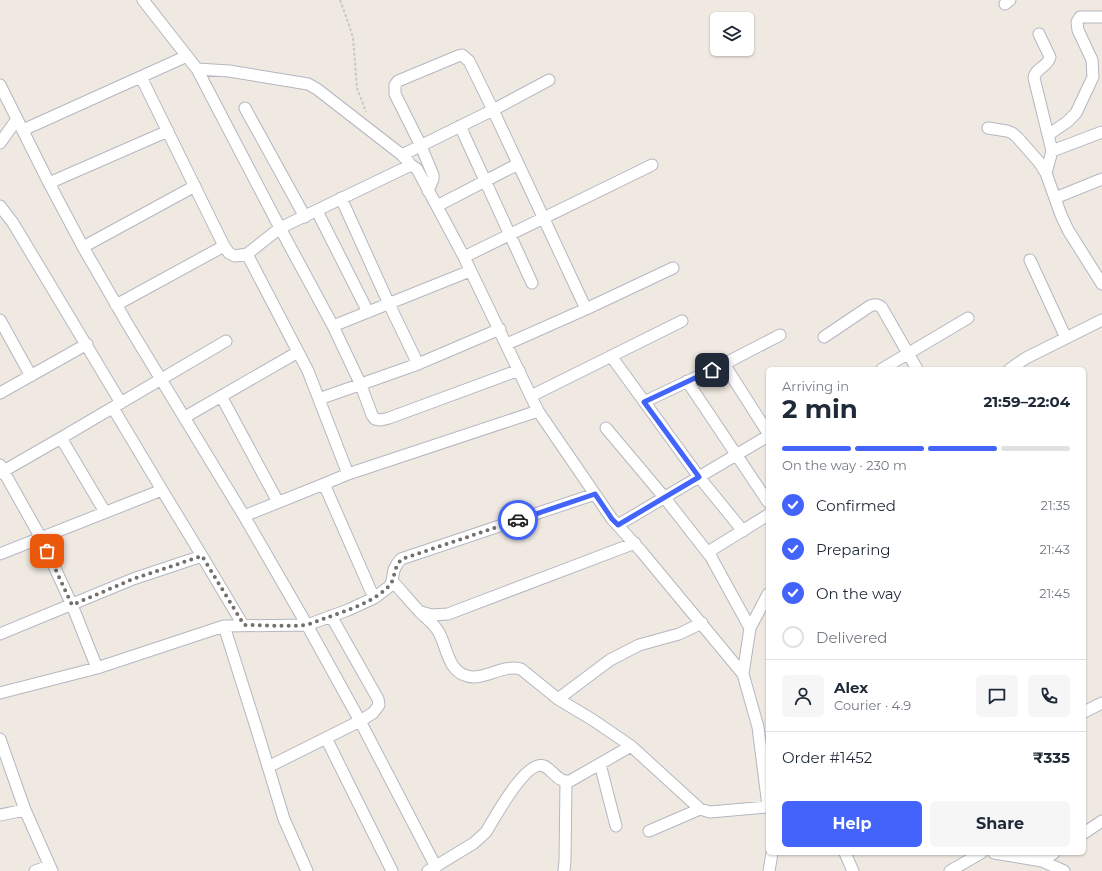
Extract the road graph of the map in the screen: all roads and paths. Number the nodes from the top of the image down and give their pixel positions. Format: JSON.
{"nodes":[{"id":1,"x":143,"y":0,"type":"edge"},
{"id":2,"x":340,"y":0,"type":"edge"},
{"id":3,"x":1102,"y":17,"type":"edge"},
{"id":4,"x":1038,"y":34,"type":"dead end"},
{"id":5,"x":187,"y":56,"type":"junction"},
{"id":6,"x":197,"y":69,"type":"junction"},
{"id":7,"x":141,"y":77,"type":"junction"},
{"id":8,"x":549,"y":80,"type":"dead end"},
{"id":9,"x":0,"y":85,"type":"edge"},
{"id":10,"x":245,"y":108,"type":"dead end"},
{"id":11,"x":493,"y":110,"type":"junction"},
{"id":12,"x":368,"y":116,"type":"dead end"},
{"id":13,"x":18,"y":119,"type":"junction"},
{"id":14,"x":460,"y":126,"type":"junction"},
{"id":15,"x":988,"y":128,"type":"dead end"},
{"id":16,"x":23,"y":130,"type":"junction"},
{"id":17,"x":168,"y":131,"type":"junction"},
{"id":18,"x":1102,"y":132,"type":"edge"},
{"id":19,"x":1048,"y":135,"type":"junction"},
{"id":20,"x":0,"y":144,"type":"edge"},
{"id":21,"x":421,"y":146,"type":"junction"},
{"id":22,"x":1052,"y":151,"type":"junction"},
{"id":23,"x":402,"y":155,"type":"junction"},
{"id":24,"x":518,"y":164,"type":"junction"},
{"id":25,"x":411,"y":165,"type":"junction"},
{"id":26,"x":652,"y":165,"type":"dead end"},
{"id":27,"x":1046,"y":173,"type":"junction"},
{"id":28,"x":1102,"y":178,"type":"edge"},
{"id":29,"x":486,"y":181,"type":"junction"},
{"id":30,"x":49,"y":183,"type":"junction"},
{"id":31,"x":195,"y":186,"type":"junction"},
{"id":32,"x":428,"y":190,"type":"junction"},
{"id":33,"x":341,"y":198,"type":"junction"},
{"id":34,"x":1055,"y":198,"type":"junction"},
{"id":35,"x":0,"y":206,"type":"edge"},
{"id":36,"x":437,"y":206,"type":"junction"},
{"id":37,"x":317,"y":211,"type":"junction"},
{"id":38,"x":305,"y":217,"type":"junction"},
{"id":39,"x":10,"y":218,"type":"junction"},
{"id":40,"x":544,"y":218,"type":"junction"},
{"id":41,"x":0,"y":223,"type":"edge"},
{"id":42,"x":280,"y":228,"type":"junction"},
{"id":43,"x":510,"y":234,"type":"junction"},
{"id":44,"x":83,"y":246,"type":"junction"},
{"id":45,"x":224,"y":246,"type":"junction"},
{"id":46,"x":247,"y":254,"type":"junction"},
{"id":47,"x":464,"y":257,"type":"junction"},
{"id":48,"x":1030,"y":260,"type":"dead end"},
{"id":49,"x":673,"y":268,"type":"dead end"},
{"id":50,"x":470,"y":271,"type":"junction"},
{"id":51,"x":532,"y":283,"type":"dead end"},
{"id":52,"x":1102,"y":284,"type":"edge"},
{"id":53,"x":116,"y":304,"type":"junction"},
{"id":54,"x":389,"y":304,"type":"junction"},
{"id":55,"x":586,"y":309,"type":"junction"},
{"id":56,"x":368,"y":312,"type":"junction"},
{"id":57,"x":968,"y":318,"type":"dead end"},
{"id":58,"x":0,"y":320,"type":"edge"},
{"id":59,"x":1102,"y":320,"type":"edge"},
{"id":60,"x":682,"y":322,"type":"dead end"},
{"id":61,"x":333,"y":326,"type":"junction"},
{"id":62,"x":500,"y":329,"type":"junction"},
{"id":63,"x":780,"y":335,"type":"dead end"},
{"id":64,"x":824,"y":337,"type":"dead end"},
{"id":65,"x":1066,"y":338,"type":"junction"},
{"id":66,"x":226,"y":341,"type":"dead end"},
{"id":67,"x":87,"y":344,"type":"junction"},
{"id":68,"x":507,"y":344,"type":"junction"},
{"id":69,"x":298,"y":352,"type":"junction"},
{"id":70,"x":908,"y":354,"type":"junction"},
{"id":71,"x":611,"y":356,"type":"junction"},
{"id":72,"x":418,"y":364,"type":"junction"},
{"id":73,"x":724,"y":364,"type":"junction"},
{"id":74,"x":885,"y":367,"type":"edge"},
{"id":75,"x":917,"y":367,"type":"edge"},
{"id":76,"x":1013,"y":367,"type":"edge"},
{"id":77,"x":519,"y":370,"type":"junction"},
{"id":78,"x":31,"y":376,"type":"junction"},
{"id":79,"x":161,"y":380,"type":"junction"},
{"id":80,"x":687,"y":381,"type":"junction"},
{"id":81,"x":360,"y":383,"type":"junction"},
{"id":82,"x":0,"y":393,"type":"edge"},
{"id":83,"x":221,"y":396,"type":"junction"},
{"id":84,"x":531,"y":396,"type":"junction"},
{"id":85,"x":319,"y":399,"type":"junction"},
{"id":86,"x":644,"y":402,"type":"junction"},
{"id":87,"x":117,"y":405,"type":"junction"},
{"id":88,"x":538,"y":411,"type":"junction"},
{"id":89,"x":185,"y":417,"type":"junction"},
{"id":90,"x":606,"y":428,"type":"dead end"},
{"id":91,"x":766,"y":430,"type":"edge"},
{"id":92,"x":766,"y":437,"type":"edge"},
{"id":93,"x":61,"y":438,"type":"junction"},
{"id":94,"x":737,"y":454,"type":"junction"},
{"id":95,"x":1,"y":469,"type":"edge"},
{"id":96,"x":348,"y":474,"type":"junction"},
{"id":97,"x":699,"y":477,"type":"junction"},
{"id":98,"x":324,"y":484,"type":"junction"},
{"id":99,"x":162,"y":490,"type":"junction"},
{"id":100,"x":595,"y":494,"type":"junction"},
{"id":101,"x":664,"y":497,"type":"junction"},
{"id":102,"x":766,"y":499,"type":"edge"},
{"id":103,"x":278,"y":502,"type":"junction"},
{"id":104,"x":105,"y":512,"type":"junction"},
{"id":105,"x":244,"y":516,"type":"junction"},
{"id":106,"x":766,"y":516,"type":"edge"},
{"id":107,"x":618,"y":525,"type":"junction"},
{"id":108,"x":743,"y":531,"type":"junction"},
{"id":109,"x":41,"y":538,"type":"junction"},
{"id":110,"x":635,"y":544,"type":"junction"},
{"id":111,"x":708,"y":552,"type":"junction"},
{"id":112,"x":0,"y":554,"type":"edge"},
{"id":113,"x":202,"y":556,"type":"junction"},
{"id":114,"x":392,"y":581,"type":"junction"},
{"id":115,"x":374,"y":598,"type":"junction"},
{"id":116,"x":766,"y":598,"type":"edge"},
{"id":117,"x":72,"y":605,"type":"junction"},
{"id":118,"x":420,"y":612,"type":"junction"},
{"id":119,"x":330,"y":616,"type":"junction"},
{"id":120,"x":702,"y":623,"type":"junction"},
{"id":121,"x":244,"y":625,"type":"junction"},
{"id":122,"x":307,"y":625,"type":"junction"},
{"id":123,"x":224,"y":626,"type":"junction"},
{"id":124,"x":750,"y":628,"type":"junction"},
{"id":125,"x":0,"y":634,"type":"edge"},
{"id":126,"x":97,"y":668,"type":"junction"},
{"id":127,"x":743,"y":674,"type":"junction"},
{"id":128,"x":0,"y":693,"type":"edge"},
{"id":129,"x":558,"y":699,"type":"junction"},
{"id":130,"x":1102,"y":703,"type":"edge"},
{"id":131,"x":1086,"y":711,"type":"edge"},
{"id":132,"x":360,"y":721,"type":"junction"},
{"id":133,"x":326,"y":738,"type":"junction"},
{"id":134,"x":0,"y":739,"type":"edge"},
{"id":135,"x":631,"y":746,"type":"junction"},
{"id":136,"x":600,"y":764,"type":"junction"},
{"id":137,"x":268,"y":767,"type":"junction"},
{"id":138,"x":566,"y":782,"type":"junction"},
{"id":139,"x":766,"y":791,"type":"edge"},
{"id":140,"x":766,"y":807,"type":"edge"},
{"id":141,"x":700,"y":809,"type":"junction"},
{"id":142,"x":25,"y":810,"type":"junction"},
{"id":143,"x":0,"y":815,"type":"edge"},
{"id":144,"x":1102,"y":822,"type":"edge"},
{"id":145,"x":616,"y":826,"type":"dead end"},
{"id":146,"x":649,"y":831,"type":"dead end"},
{"id":147,"x":1086,"y":832,"type":"edge"},
{"id":148,"x":772,"y":855,"type":"edge"},
{"id":149,"x":846,"y":855,"type":"edge"},
{"id":150,"x":978,"y":855,"type":"edge"},
{"id":151,"x":1014,"y":855,"type":"edge"},
{"id":152,"x":1051,"y":855,"type":"edge"},
{"id":153,"x":1042,"y":861,"type":"junction"},
{"id":154,"x":50,"y":868,"type":"edge"},
{"id":155,"x":432,"y":869,"type":"edge"},
{"id":156,"x":953,"y":870,"type":"edge"},
{"id":157,"x":35,"y":871,"type":"edge"},
{"id":158,"x":307,"y":871,"type":"edge"},
{"id":159,"x":392,"y":871,"type":"edge"},
{"id":160,"x":564,"y":871,"type":"edge"},
{"id":161,"x":769,"y":871,"type":"edge"},
{"id":162,"x":853,"y":871,"type":"edge"},
{"id":163,"x":1064,"y":871,"type":"edge"}],
"edges":[{"from":1,"to":5,"type":"street"},
{"from":2,"to":12,"type":"path"},
{"from":3,"to":19,"type":"street"},
{"from":4,"to":19,"type":"street"},
{"from":5,"to":6,"type":"street"},
{"from":5,"to":7,"type":"street"},
{"from":6,"to":23,"type":"street"},
{"from":6,"to":42,"type":"street"},
{"from":7,"to":16,"type":"street"},
{"from":7,"to":17,"type":"street"},
{"from":8,"to":11,"type":"street"},
{"from":9,"to":13,"type":"street"},
{"from":10,"to":38,"type":"street"},
{"from":11,"to":14,"type":"street"},
{"from":11,"to":21,"type":"street"},
{"from":11,"to":24,"type":"street"},
{"from":13,"to":16,"type":"street"},
{"from":13,"to":20,"type":"street"},
{"from":14,"to":21,"type":"street"},
{"from":14,"to":29,"type":"street"},
{"from":15,"to":27,"type":"street"},
{"from":16,"to":30,"type":"street"},
{"from":17,"to":30,"type":"street"},
{"from":17,"to":31,"type":"street"},
{"from":18,"to":22,"type":"street"},
{"from":19,"to":22,"type":"street"},
{"from":21,"to":23,"type":"street"},
{"from":21,"to":32,"type":"street"},
{"from":22,"to":27,"type":"street"},
{"from":23,"to":25,"type":"street"},
{"from":24,"to":29,"type":"street"},
{"from":24,"to":40,"type":"street"},
{"from":25,"to":32,"type":"street"},
{"from":25,"to":33,"type":"street"},
{"from":26,"to":40,"type":"street"},
{"from":27,"to":34,"type":"street"},
{"from":28,"to":34,"type":"street"},
{"from":29,"to":36,"type":"street"},
{"from":29,"to":43,"type":"street"},
{"from":30,"to":44,"type":"street"},
{"from":31,"to":44,"type":"street"},
{"from":31,"to":45,"type":"street"},
{"from":32,"to":36,"type":"street"},
{"from":33,"to":37,"type":"street"},
{"from":33,"to":54,"type":"street"},
{"from":34,"to":52,"type":"street"},
{"from":35,"to":39,"type":"street"},
{"from":36,"to":47,"type":"street"},
{"from":37,"to":38,"type":"street"},
{"from":37,"to":56,"type":"street"},
{"from":38,"to":42,"type":"street"},
{"from":39,"to":41,"type":"street"},
{"from":39,"to":67,"type":"street"},
{"from":40,"to":43,"type":"street"},
{"from":40,"to":55,"type":"street"},
{"from":42,"to":46,"type":"street"},
{"from":42,"to":61,"type":"street"},
{"from":43,"to":47,"type":"street"},
{"from":43,"to":51,"type":"street"},
{"from":44,"to":53,"type":"street"},
{"from":45,"to":46,"type":"street"},
{"from":45,"to":53,"type":"street"},
{"from":46,"to":69,"type":"street"},
{"from":47,"to":50,"type":"street"},
{"from":48,"to":65,"type":"street"},
{"from":49,"to":55,"type":"street"},
{"from":50,"to":54,"type":"street"},
{"from":50,"to":62,"type":"street"},
{"from":53,"to":79,"type":"street"},
{"from":54,"to":56,"type":"street"},
{"from":54,"to":72,"type":"street"},
{"from":55,"to":68,"type":"street"},
{"from":56,"to":61,"type":"street"},
{"from":57,"to":70,"type":"street"},
{"from":58,"to":78,"type":"street"},
{"from":59,"to":65,"type":"street"},
{"from":60,"to":71,"type":"street"},
{"from":61,"to":81,"type":"street"},
{"from":62,"to":68,"type":"street"},
{"from":62,"to":72,"type":"street"},
{"from":63,"to":73,"type":"street"},
{"from":64,"to":70,"type":"street"},
{"from":65,"to":76,"type":"street"},
{"from":66,"to":79,"type":"street"},
{"from":67,"to":78,"type":"street"},
{"from":67,"to":87,"type":"street"},
{"from":68,"to":77,"type":"street"},
{"from":69,"to":83,"type":"street"},
{"from":69,"to":85,"type":"street"},
{"from":70,"to":74,"type":"street"},
{"from":70,"to":75,"type":"street"},
{"from":71,"to":84,"type":"street"},
{"from":71,"to":86,"type":"street"},
{"from":72,"to":81,"type":"street"},
{"from":73,"to":80,"type":"street"},
{"from":73,"to":91,"type":"street"},
{"from":77,"to":81,"type":"street"},
{"from":77,"to":84,"type":"street"},
{"from":78,"to":82,"type":"street"},
{"from":79,"to":87,"type":"street"},
{"from":79,"to":89,"type":"street"},
{"from":80,"to":86,"type":"street"},
{"from":80,"to":94,"type":"street"},
{"from":81,"to":85,"type":"street"},
{"from":83,"to":89,"type":"street"},
{"from":83,"to":103,"type":"street"},
{"from":84,"to":88,"type":"street"},
{"from":85,"to":96,"type":"street"},
{"from":86,"to":97,"type":"street"},
{"from":87,"to":93,"type":"street"},
{"from":87,"to":99,"type":"street"},
{"from":88,"to":96,"type":"street"},
{"from":88,"to":100,"type":"street"},
{"from":89,"to":105,"type":"street"},
{"from":90,"to":101,"type":"street"},
{"from":92,"to":94,"type":"street"},
{"from":93,"to":95,"type":"street"},
{"from":93,"to":104,"type":"street"},
{"from":94,"to":97,"type":"street"},
{"from":94,"to":102,"type":"street"},
{"from":95,"to":109,"type":"street"},
{"from":96,"to":98,"type":"street"},
{"from":97,"to":101,"type":"street"},
{"from":97,"to":108,"type":"street"},
{"from":98,"to":103,"type":"street"},
{"from":98,"to":115,"type":"street"},
{"from":99,"to":104,"type":"street"},
{"from":99,"to":113,"type":"street"},
{"from":100,"to":107,"type":"street"},
{"from":100,"to":114,"type":"street"},
{"from":101,"to":107,"type":"street"},
{"from":101,"to":111,"type":"street"},
{"from":103,"to":105,"type":"street"},
{"from":104,"to":109,"type":"street"},
{"from":105,"to":122,"type":"street"},
{"from":106,"to":108,"type":"street"},
{"from":107,"to":110,"type":"street"},
{"from":108,"to":111,"type":"street"},
{"from":109,"to":112,"type":"street"},
{"from":109,"to":117,"type":"street"},
{"from":110,"to":118,"type":"street"},
{"from":110,"to":120,"type":"street"},
{"from":111,"to":124,"type":"street"},
{"from":113,"to":117,"type":"street"},
{"from":113,"to":121,"type":"street"},
{"from":114,"to":115,"type":"street"},
{"from":114,"to":118,"type":"street"},
{"from":115,"to":119,"type":"street"},
{"from":116,"to":124,"type":"street"},
{"from":117,"to":125,"type":"street"},
{"from":117,"to":126,"type":"street"},
{"from":118,"to":129,"type":"street"},
{"from":119,"to":122,"type":"street"},
{"from":119,"to":132,"type":"street"},
{"from":120,"to":127,"type":"street"},
{"from":120,"to":129,"type":"street"},
{"from":121,"to":122,"type":"street"},
{"from":121,"to":123,"type":"street"},
{"from":122,"to":132,"type":"street"},
{"from":123,"to":126,"type":"street"},
{"from":123,"to":137,"type":"street"},
{"from":124,"to":127,"type":"street"},
{"from":126,"to":128,"type":"street"},
{"from":127,"to":139,"type":"street"},
{"from":129,"to":135,"type":"street"},
{"from":130,"to":131,"type":"street"},
{"from":132,"to":133,"type":"street"},
{"from":132,"to":155,"type":"street"},
{"from":133,"to":137,"type":"street"},
{"from":133,"to":159,"type":"street"},
{"from":134,"to":142,"type":"street"},
{"from":135,"to":136,"type":"street"},
{"from":135,"to":141,"type":"street"},
{"from":136,"to":138,"type":"street"},
{"from":136,"to":145,"type":"street"},
{"from":137,"to":158,"type":"street"},
{"from":138,"to":155,"type":"street"},
{"from":138,"to":160,"type":"street"},
{"from":140,"to":141,"type":"street"},
{"from":141,"to":146,"type":"street"},
{"from":142,"to":143,"type":"street"},
{"from":142,"to":154,"type":"street"},
{"from":144,"to":147,"type":"street"},
{"from":148,"to":161,"type":"street"},
{"from":149,"to":162,"type":"street"},
{"from":150,"to":156,"type":"street"},
{"from":151,"to":153,"type":"street"},
{"from":152,"to":153,"type":"street"},
{"from":153,"to":163,"type":"street"},
{"from":154,"to":157,"type":"street"}]}
